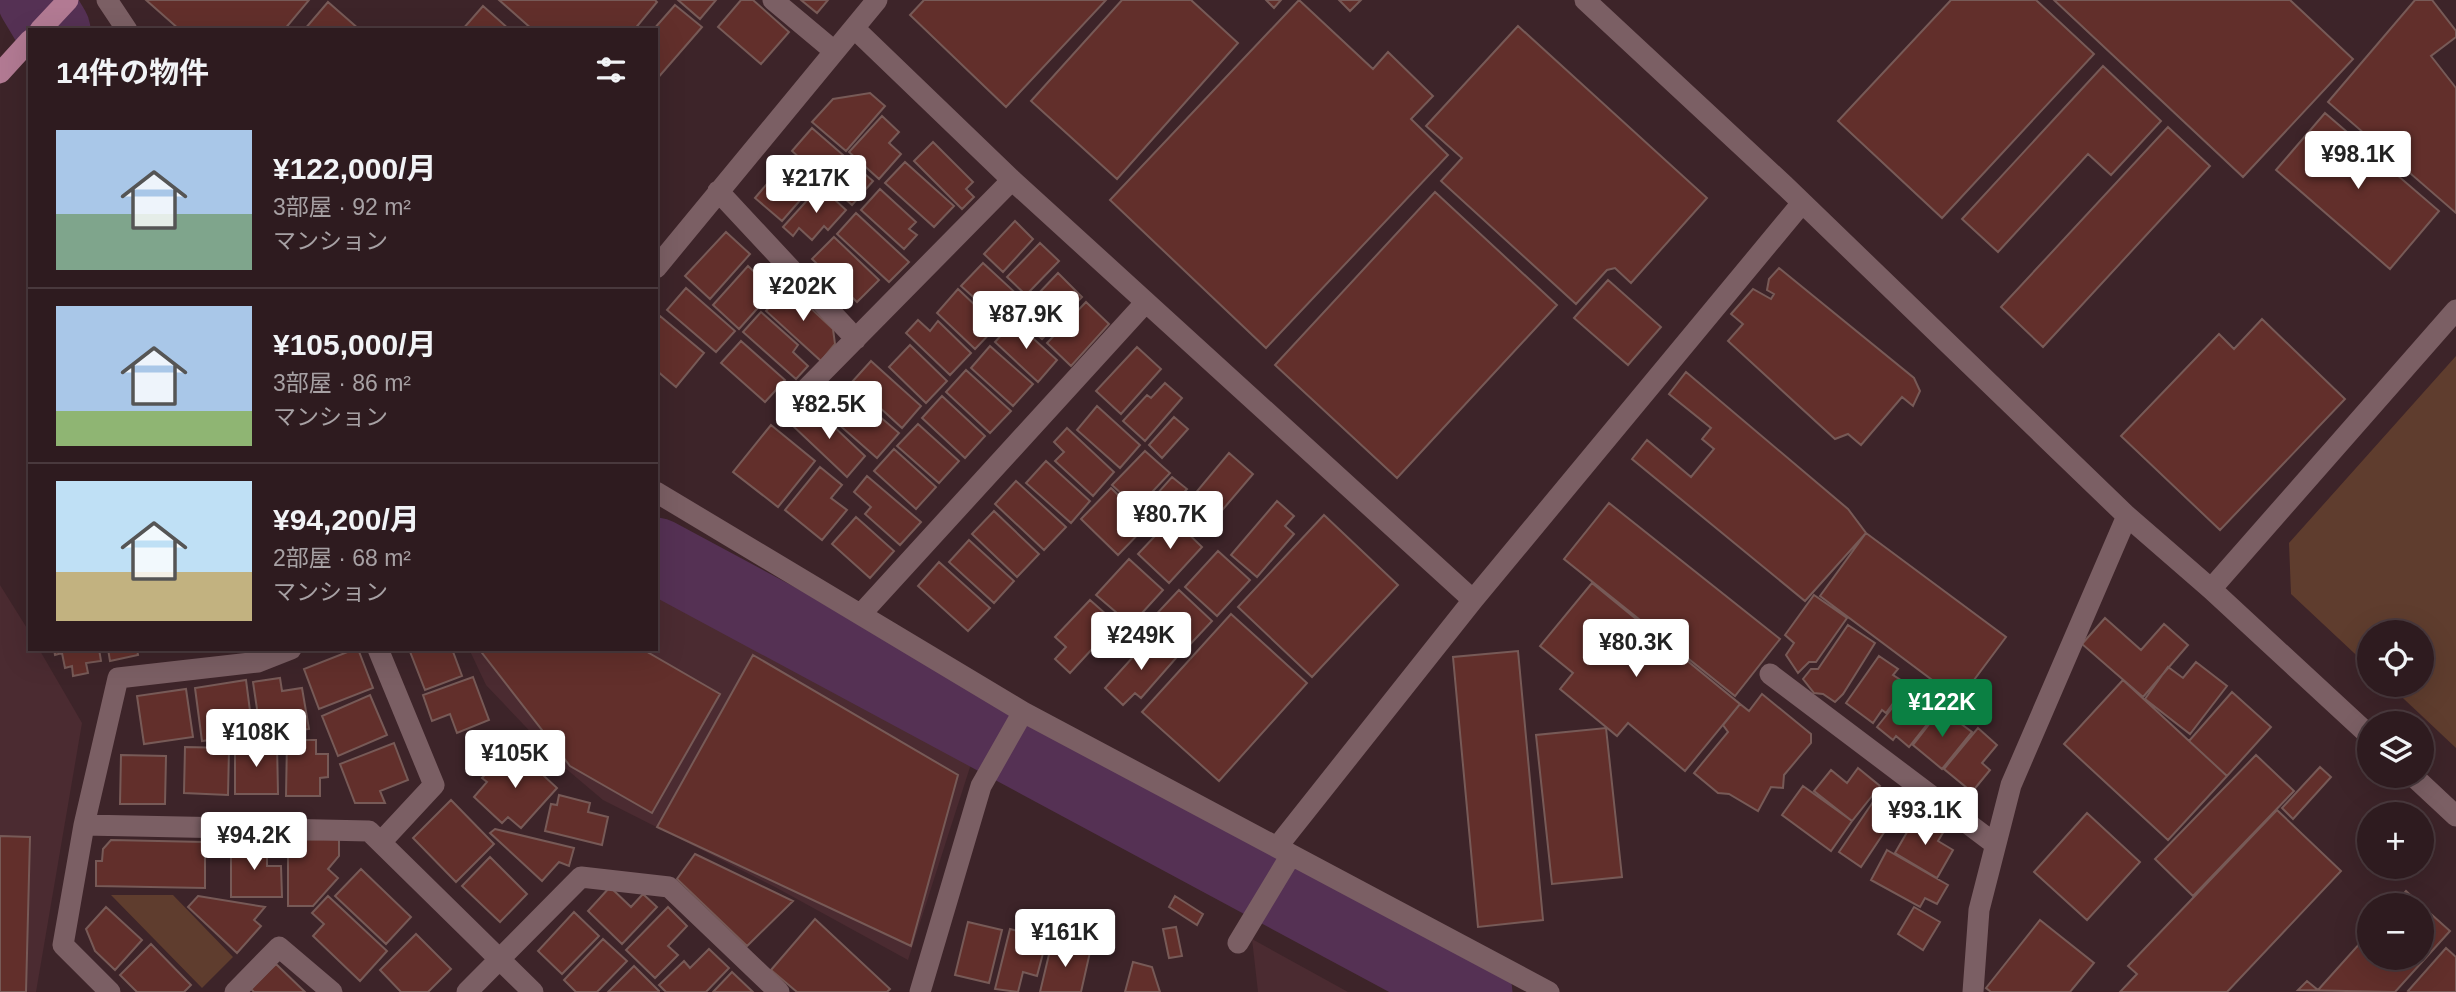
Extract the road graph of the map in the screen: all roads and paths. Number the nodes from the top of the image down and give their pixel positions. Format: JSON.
{"nodes":[{"id":1,"x":68,"y":0,"type":"edge"},
{"id":2,"x":107,"y":0,"type":"edge"},
{"id":3,"x":773,"y":0,"type":"edge"},
{"id":4,"x":877,"y":0,"type":"edge"},
{"id":5,"x":1585,"y":0,"type":"edge"},
{"id":6,"x":42,"y":28,"type":"edge"},
{"id":7,"x":126,"y":28,"type":"edge"},
{"id":8,"x":853,"y":28,"type":"junction"},
{"id":9,"x":28,"y":42,"type":"edge"},
{"id":10,"x":834,"y":51,"type":"junction"},
{"id":11,"x":0,"y":72,"type":"edge"},
{"id":12,"x":1012,"y":180,"type":"junction"},
{"id":13,"x":718,"y":191,"type":"junction"},
{"id":14,"x":1802,"y":203,"type":"junction"},
{"id":15,"x":658,"y":266,"type":"edge"},
{"id":16,"x":1146,"y":302,"type":"junction"},
{"id":17,"x":2456,"y":310,"type":"edge"},
{"id":18,"x":856,"y":339,"type":"junction"},
{"id":19,"x":806,"y":389,"type":"dead end"},
{"id":20,"x":658,"y":493,"type":"edge"},
{"id":21,"x":2127,"y":516,"type":"junction"},
{"id":22,"x":2211,"y":589,"type":"junction"},
{"id":23,"x":1473,"y":600,"type":"junction"},
{"id":24,"x":860,"y":614,"type":"junction"},
{"id":25,"x":286,"y":651,"type":"edge"},
{"id":26,"x":379,"y":651,"type":"edge"},
{"id":27,"x":1770,"y":674,"type":"dead end"},
{"id":28,"x":1023,"y":712,"type":"junction"},
{"id":29,"x":2357,"y":724,"type":"edge"},
{"id":30,"x":2426,"y":788,"type":"edge"},
{"id":31,"x":2456,"y":816,"type":"edge"},
{"id":32,"x":84,"y":825,"type":"junction"},
{"id":33,"x":381,"y":842,"type":"junction"},
{"id":34,"x":1995,"y":844,"type":"junction"},
{"id":35,"x":1284,"y":851,"type":"junction"},
{"id":36,"x":1238,"y":943,"type":"dead end"},
{"id":37,"x":499,"y":959,"type":"junction"},
{"id":38,"x":110,"y":992,"type":"edge"},
{"id":39,"x":236,"y":992,"type":"edge"},
{"id":40,"x":332,"y":992,"type":"edge"},
{"id":41,"x":467,"y":992,"type":"edge"},
{"id":42,"x":533,"y":992,"type":"edge"},
{"id":43,"x":779,"y":992,"type":"edge"},
{"id":44,"x":921,"y":992,"type":"edge"},
{"id":45,"x":1549,"y":992,"type":"edge"},
{"id":46,"x":1973,"y":992,"type":"edge"}],
"edges":[{"from":1,"to":6,"type":"main road"},
{"from":2,"to":7,"type":"street"},
{"from":3,"to":10,"type":"street"},
{"from":4,"to":8,"type":"street"},
{"from":5,"to":14,"type":"street"},
{"from":8,"to":10,"type":"street"},
{"from":8,"to":12,"type":"street"},
{"from":9,"to":11,"type":"main road"},
{"from":10,"to":13,"type":"street"},
{"from":12,"to":16,"type":"street"},
{"from":12,"to":18,"type":"street"},
{"from":13,"to":15,"type":"street"},
{"from":13,"to":18,"type":"street"},
{"from":14,"to":21,"type":"street"},
{"from":14,"to":23,"type":"street"},
{"from":16,"to":23,"type":"street"},
{"from":16,"to":24,"type":"street"},
{"from":17,"to":22,"type":"street"},
{"from":18,"to":19,"type":"street"},
{"from":20,"to":24,"type":"street"},
{"from":21,"to":22,"type":"street"},
{"from":21,"to":34,"type":"street"},
{"from":22,"to":29,"type":"street"},
{"from":23,"to":35,"type":"street"},
{"from":24,"to":28,"type":"street"},
{"from":25,"to":32,"type":"street"},
{"from":26,"to":33,"type":"street"},
{"from":27,"to":34,"type":"street"},
{"from":28,"to":35,"type":"street"},
{"from":28,"to":44,"type":"street"},
{"from":30,"to":31,"type":"street"},
{"from":32,"to":33,"type":"street"},
{"from":32,"to":38,"type":"street"},
{"from":33,"to":37,"type":"street"},
{"from":34,"to":46,"type":"street"},
{"from":35,"to":36,"type":"street"},
{"from":35,"to":45,"type":"street"},
{"from":37,"to":41,"type":"street"},
{"from":37,"to":42,"type":"street"},
{"from":37,"to":43,"type":"street"},
{"from":39,"to":40,"type":"street"}]}
